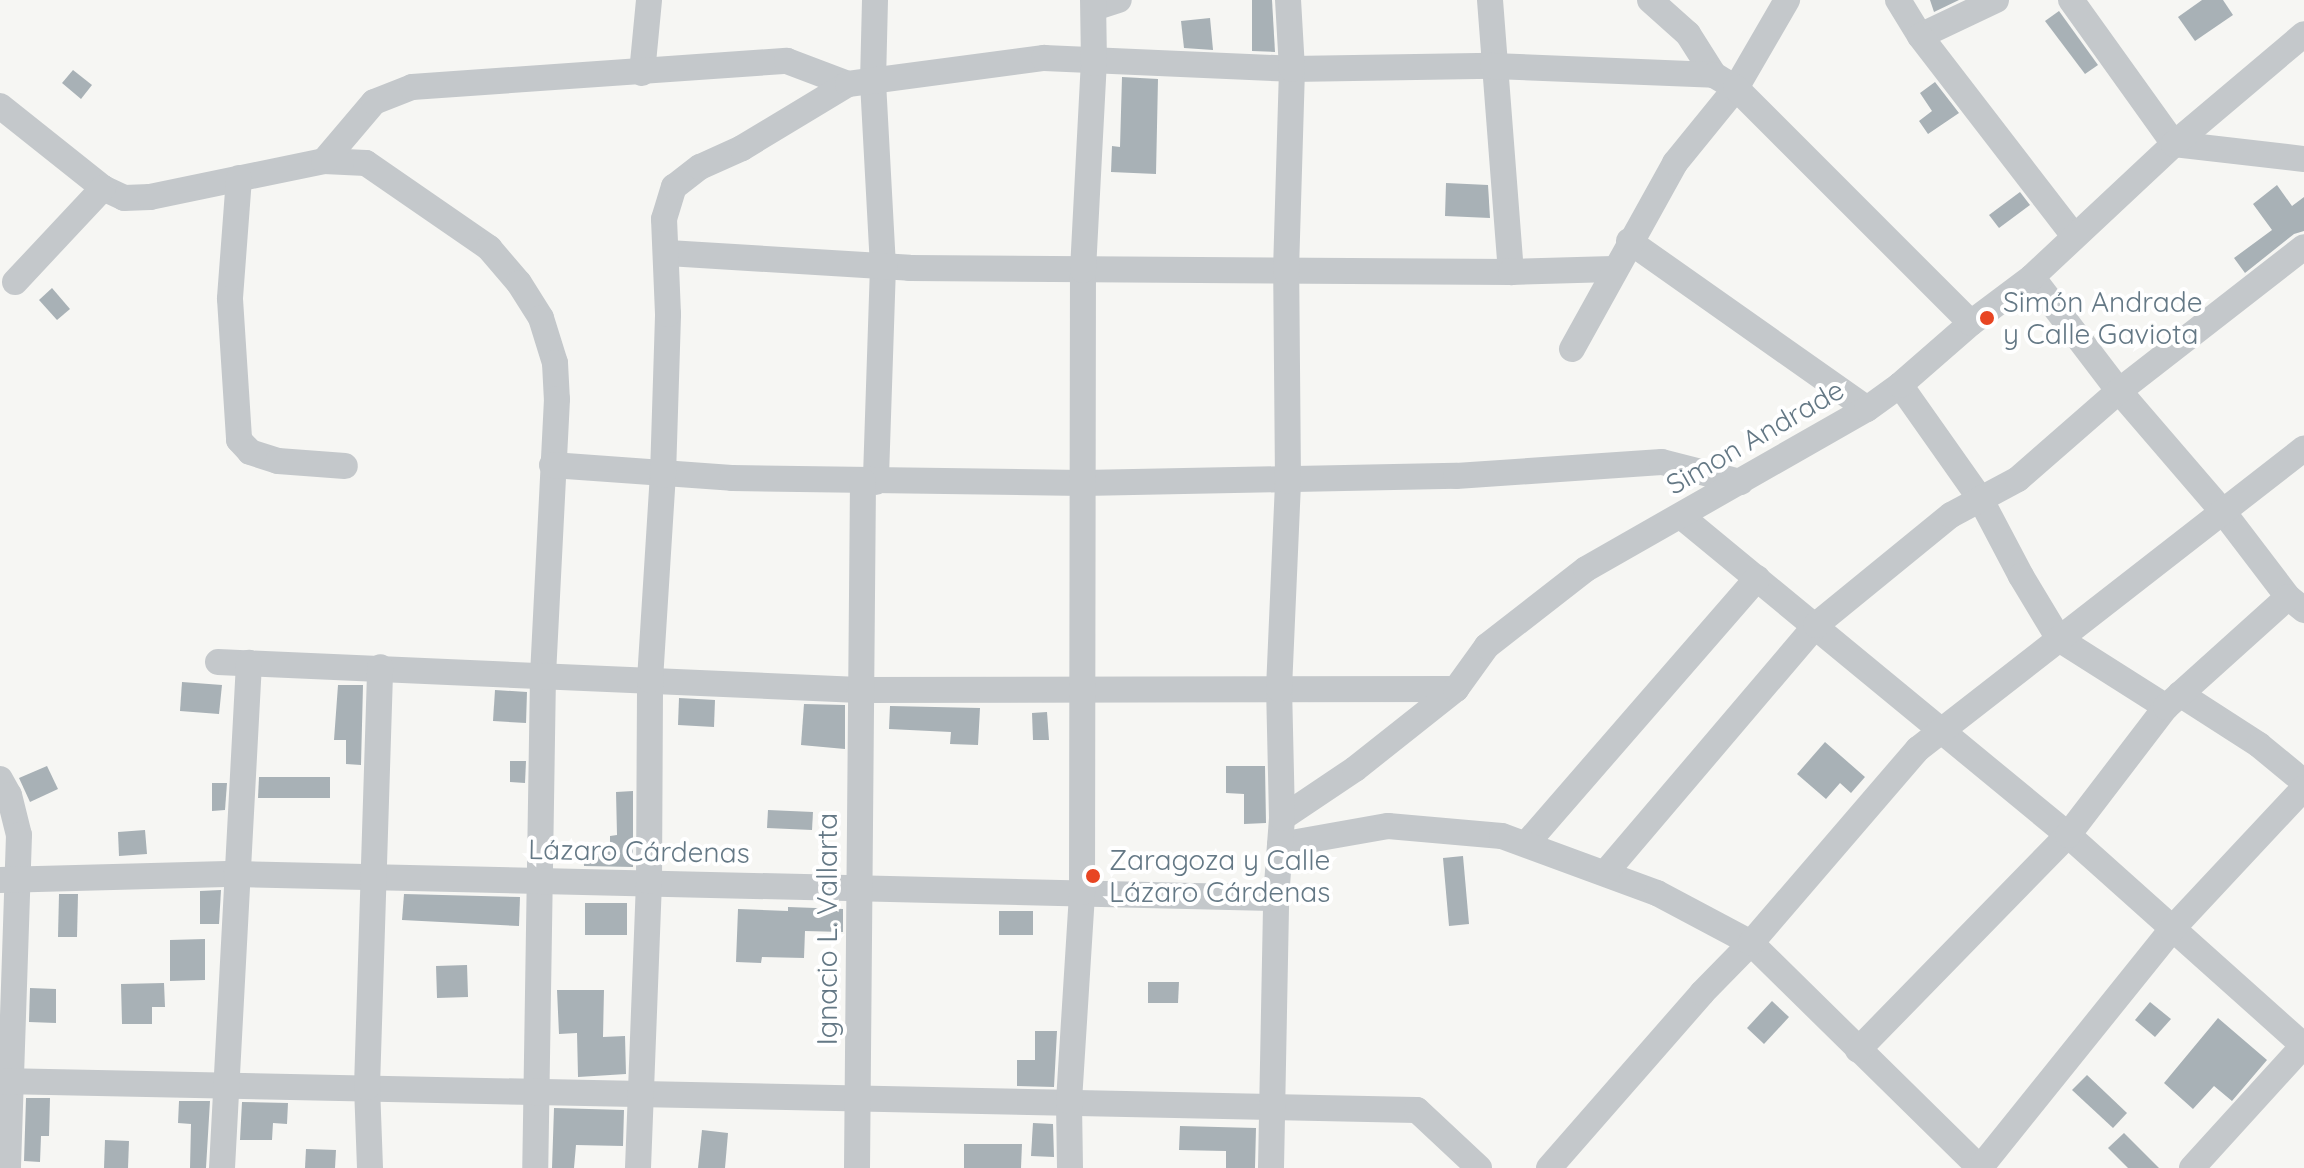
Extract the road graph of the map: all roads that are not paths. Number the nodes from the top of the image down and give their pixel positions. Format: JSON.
{"nodes":[{"id":1,"x":649,"y":0,"type":"edge"},
{"id":2,"x":875,"y":0,"type":"edge"},
{"id":3,"x":1119,"y":0,"type":"edge"},
{"id":4,"x":1288,"y":0,"type":"edge"},
{"id":5,"x":1490,"y":0,"type":"edge"},
{"id":6,"x":1650,"y":0,"type":"edge"},
{"id":7,"x":1787,"y":0,"type":"edge"},
{"id":8,"x":1898,"y":0,"type":"edge"},
{"id":9,"x":1996,"y":0,"type":"edge"},
{"id":10,"x":2071,"y":0,"type":"edge"},
{"id":11,"x":1093,"y":4,"type":"edge"},
{"id":12,"x":2304,"y":34,"type":"edge"},
{"id":13,"x":1920,"y":36,"type":"junction"},
{"id":14,"x":1094,"y":63,"type":"junction"},
{"id":15,"x":1493,"y":66,"type":"junction"},
{"id":16,"x":1292,"y":69,"type":"junction"},
{"id":17,"x":642,"y":73,"type":"junction"},
{"id":18,"x":1725,"y":82,"type":"junction"},
{"id":19,"x":860,"y":83,"type":"junction"},
{"id":20,"x":0,"y":106,"type":"edge"},
{"id":21,"x":2174,"y":144,"type":"junction"},
{"id":22,"x":2304,"y":159,"type":"edge"},
{"id":23,"x":324,"y":161,"type":"junction"},
{"id":24,"x":239,"y":178,"type":"junction"},
{"id":25,"x":103,"y":188,"type":"junction"},
{"id":26,"x":2074,"y":236,"type":"junction"},
{"id":27,"x":1629,"y":241,"type":"junction"},
{"id":28,"x":2304,"y":247,"type":"edge"},
{"id":29,"x":668,"y":253,"type":"junction"},
{"id":30,"x":883,"y":266,"type":"junction"},
{"id":31,"x":1613,"y":269,"type":"junction"},
{"id":32,"x":1083,"y":270,"type":"junction"},
{"id":33,"x":1286,"y":271,"type":"junction"},
{"id":34,"x":1511,"y":272,"type":"junction"},
{"id":35,"x":2032,"y":277,"type":"junction"},
{"id":36,"x":15,"y":282,"type":"dead end"},
{"id":37,"x":1971,"y":323,"type":"junction"},
{"id":38,"x":1572,"y":349,"type":"dead end"},
{"id":39,"x":1900,"y":385,"type":"junction"},
{"id":40,"x":2119,"y":391,"type":"junction"},
{"id":41,"x":1867,"y":409,"type":"junction"},
{"id":42,"x":2304,"y":449,"type":"edge"},
{"id":43,"x":552,"y":465,"type":"junction"},
{"id":44,"x":345,"y":466,"type":"dead end"},
{"id":45,"x":663,"y":475,"type":"junction"},
{"id":46,"x":870,"y":481,"type":"junction"},
{"id":47,"x":1288,"y":481,"type":"junction"},
{"id":48,"x":1740,"y":482,"type":"junction"},
{"id":49,"x":1083,"y":483,"type":"junction"},
{"id":50,"x":1981,"y":500,"type":"junction"},
{"id":51,"x":2224,"y":513,"type":"junction"},
{"id":52,"x":1682,"y":517,"type":"junction"},
{"id":53,"x":1757,"y":578,"type":"junction"},
{"id":54,"x":2296,"y":603,"type":"edge"},
{"id":55,"x":1816,"y":625,"type":"junction"},
{"id":56,"x":2059,"y":639,"type":"junction"},
{"id":57,"x":218,"y":662,"type":"dead end"},
{"id":58,"x":249,"y":663,"type":"junction"},
{"id":59,"x":380,"y":667,"type":"junction"},
{"id":60,"x":543,"y":675,"type":"junction"},
{"id":61,"x":650,"y":680,"type":"junction"},
{"id":62,"x":1279,"y":689,"type":"junction"},
{"id":63,"x":1456,"y":689,"type":"junction"},
{"id":64,"x":859,"y":690,"type":"junction"},
{"id":65,"x":1083,"y":690,"type":"junction"},
{"id":66,"x":2173,"y":700,"type":"junction"},
{"id":67,"x":1938,"y":730,"type":"junction"},
{"id":68,"x":0,"y":779,"type":"edge"},
{"id":69,"x":2304,"y":785,"type":"edge"},
{"id":70,"x":1282,"y":818,"type":"junction"},
{"id":71,"x":2068,"y":835,"type":"junction"},
{"id":72,"x":1527,"y":843,"type":"junction"},
{"id":73,"x":1280,"y":845,"type":"junction"},
{"id":74,"x":1606,"y":872,"type":"junction"},
{"id":75,"x":236,"y":874,"type":"junction"},
{"id":76,"x":375,"y":876,"type":"junction"},
{"id":77,"x":9,"y":880,"type":"edge"},
{"id":78,"x":542,"y":881,"type":"junction"},
{"id":79,"x":649,"y":881,"type":"junction"},
{"id":80,"x":861,"y":887,"type":"junction"},
{"id":81,"x":1082,"y":892,"type":"junction"},
{"id":82,"x":1276,"y":898,"type":"junction"},
{"id":83,"x":2172,"y":929,"type":"junction"},
{"id":84,"x":1751,"y":943,"type":"junction"},
{"id":85,"x":2304,"y":1046,"type":"edge"},
{"id":86,"x":1858,"y":1050,"type":"junction"},
{"id":87,"x":6,"y":1081,"type":"edge"},
{"id":88,"x":227,"y":1086,"type":"junction"},
{"id":89,"x":367,"y":1087,"type":"junction"},
{"id":90,"x":536,"y":1093,"type":"junction"},
{"id":91,"x":642,"y":1094,"type":"junction"},
{"id":92,"x":858,"y":1096,"type":"junction"},
{"id":93,"x":1069,"y":1101,"type":"junction"},
{"id":94,"x":1273,"y":1105,"type":"junction"},
{"id":95,"x":8,"y":1168,"type":"edge"},
{"id":96,"x":222,"y":1168,"type":"edge"},
{"id":97,"x":370,"y":1168,"type":"edge"},
{"id":98,"x":535,"y":1168,"type":"edge"},
{"id":99,"x":638,"y":1168,"type":"edge"},
{"id":100,"x":857,"y":1168,"type":"edge"},
{"id":101,"x":1070,"y":1168,"type":"edge"},
{"id":102,"x":1271,"y":1168,"type":"edge"},
{"id":103,"x":1479,"y":1168,"type":"edge"},
{"id":104,"x":1549,"y":1168,"type":"edge"},
{"id":105,"x":1980,"y":1168,"type":"edge"},
{"id":106,"x":2192,"y":1168,"type":"edge"}],
"edges":[{"from":1,"to":17,"type":"street"},
{"from":2,"to":19,"type":"street","name":"Ignacio L. Vallarta"},
{"from":3,"to":11,"type":"street"},
{"from":4,"to":16,"type":"street"},
{"from":5,"to":15,"type":"street"},
{"from":6,"to":18,"type":"street"},
{"from":7,"to":18,"type":"street"},
{"from":8,"to":13,"type":"street"},
{"from":9,"to":13,"type":"street"},
{"from":10,"to":21,"type":"street"},
{"from":11,"to":14,"type":"street"},
{"from":12,"to":21,"type":"street","name":"Simon Andrade"},
{"from":13,"to":26,"type":"street"},
{"from":14,"to":16,"type":"street"},
{"from":14,"to":19,"type":"street"},
{"from":14,"to":32,"type":"street"},
{"from":15,"to":16,"type":"street"},
{"from":15,"to":18,"type":"street"},
{"from":15,"to":34,"type":"street"},
{"from":16,"to":33,"type":"street"},
{"from":17,"to":19,"type":"street"},
{"from":17,"to":23,"type":"street"},
{"from":18,"to":27,"type":"street"},
{"from":18,"to":37,"type":"street"},
{"from":19,"to":29,"type":"street"},
{"from":19,"to":30,"type":"street","name":"Ignacio L. Vallarta"},
{"from":20,"to":25,"type":"street"},
{"from":21,"to":22,"type":"street"},
{"from":21,"to":26,"type":"street","name":"Simon Andrade"},
{"from":23,"to":24,"type":"street"},
{"from":23,"to":43,"type":"street"},
{"from":24,"to":25,"type":"street"},
{"from":24,"to":44,"type":"street"},
{"from":25,"to":36,"type":"street"},
{"from":26,"to":35,"type":"street","name":"Simon Andrade"},
{"from":27,"to":31,"type":"street"},
{"from":27,"to":41,"type":"street"},
{"from":28,"to":40,"type":"street"},
{"from":29,"to":30,"type":"street"},
{"from":29,"to":45,"type":"street"},
{"from":30,"to":32,"type":"street"},
{"from":30,"to":46,"type":"street","name":"Ignacio L. Vallarta"},
{"from":31,"to":34,"type":"street"},
{"from":31,"to":38,"type":"street"},
{"from":32,"to":33,"type":"street"},
{"from":32,"to":49,"type":"street"},
{"from":33,"to":34,"type":"street"},
{"from":33,"to":47,"type":"street"},
{"from":35,"to":37,"type":"street","name":"Simon Andrade"},
{"from":35,"to":40,"type":"street"},
{"from":37,"to":39,"type":"street","name":"Simon Andrade"},
{"from":39,"to":41,"type":"street","name":"Simon Andrade"},
{"from":39,"to":50,"type":"street"},
{"from":40,"to":50,"type":"street"},
{"from":40,"to":51,"type":"street"},
{"from":41,"to":48,"type":"street","name":"Simon Andrade"},
{"from":42,"to":51,"type":"street"},
{"from":43,"to":45,"type":"street"},
{"from":43,"to":60,"type":"street"},
{"from":45,"to":46,"type":"street"},
{"from":45,"to":61,"type":"street"},
{"from":46,"to":49,"type":"street"},
{"from":46,"to":64,"type":"street","name":"Ignacio L. Vallarta"},
{"from":47,"to":48,"type":"street"},
{"from":47,"to":49,"type":"street"},
{"from":47,"to":62,"type":"street"},
{"from":48,"to":52,"type":"street","name":"Simon Andrade"},
{"from":49,"to":65,"type":"street"},
{"from":50,"to":55,"type":"street"},
{"from":50,"to":56,"type":"street"},
{"from":51,"to":54,"type":"street"},
{"from":51,"to":56,"type":"street"},
{"from":52,"to":53,"type":"street"},
{"from":52,"to":63,"type":"street","name":"Simon Andrade"},
{"from":53,"to":55,"type":"street"},
{"from":53,"to":72,"type":"street"},
{"from":54,"to":66,"type":"street"},
{"from":55,"to":67,"type":"street"},
{"from":55,"to":74,"type":"street"},
{"from":56,"to":66,"type":"street"},
{"from":56,"to":67,"type":"street"},
{"from":57,"to":58,"type":"street"},
{"from":58,"to":59,"type":"street"},
{"from":58,"to":75,"type":"street"},
{"from":59,"to":60,"type":"street"},
{"from":59,"to":76,"type":"street"},
{"from":60,"to":61,"type":"street"},
{"from":60,"to":78,"type":"street"},
{"from":61,"to":64,"type":"street"},
{"from":61,"to":79,"type":"street"},
{"from":62,"to":63,"type":"street"},
{"from":62,"to":65,"type":"street"},
{"from":62,"to":70,"type":"street"},
{"from":63,"to":70,"type":"street","name":"Simon Andrade"},
{"from":64,"to":65,"type":"street"},
{"from":64,"to":80,"type":"street","name":"Ignacio L. Vallarta"},
{"from":65,"to":81,"type":"street"},
{"from":66,"to":69,"type":"street"},
{"from":66,"to":71,"type":"street"},
{"from":67,"to":71,"type":"street"},
{"from":67,"to":84,"type":"street"},
{"from":68,"to":77,"type":"street"},
{"from":69,"to":83,"type":"street"},
{"from":70,"to":73,"type":"street"},
{"from":71,"to":83,"type":"street"},
{"from":71,"to":86,"type":"street"},
{"from":72,"to":73,"type":"street"},
{"from":72,"to":74,"type":"street"},
{"from":73,"to":82,"type":"street"},
{"from":74,"to":84,"type":"street"},
{"from":75,"to":76,"type":"street","name":"Lázaro Cárdenas"},
{"from":75,"to":77,"type":"street","name":"Lázaro Cárdenas"},
{"from":75,"to":88,"type":"street"},
{"from":76,"to":78,"type":"street","name":"Lázaro Cárdenas"},
{"from":76,"to":89,"type":"street"},
{"from":77,"to":87,"type":"street"},
{"from":78,"to":79,"type":"street","name":"Lázaro Cárdenas"},
{"from":78,"to":90,"type":"street"},
{"from":79,"to":80,"type":"street","name":"Lázaro Cárdenas"},
{"from":79,"to":91,"type":"street"},
{"from":80,"to":81,"type":"street","name":"Lázaro Cárdenas"},
{"from":80,"to":92,"type":"street","name":"Ignacio L. Vallarta"},
{"from":81,"to":82,"type":"street","name":"Lázaro Cárdenas"},
{"from":81,"to":93,"type":"street"},
{"from":82,"to":94,"type":"street"},
{"from":83,"to":85,"type":"street"},
{"from":83,"to":105,"type":"street"},
{"from":84,"to":86,"type":"street"},
{"from":84,"to":104,"type":"street"},
{"from":85,"to":106,"type":"street"},
{"from":86,"to":105,"type":"street"},
{"from":87,"to":88,"type":"street"},
{"from":87,"to":95,"type":"street"},
{"from":88,"to":89,"type":"street"},
{"from":88,"to":96,"type":"street"},
{"from":89,"to":90,"type":"street"},
{"from":89,"to":97,"type":"street"},
{"from":90,"to":91,"type":"street"},
{"from":90,"to":98,"type":"street"},
{"from":91,"to":92,"type":"street"},
{"from":91,"to":99,"type":"street"},
{"from":92,"to":93,"type":"street"},
{"from":92,"to":100,"type":"street","name":"Ignacio L. Vallarta"},
{"from":93,"to":94,"type":"street"},
{"from":93,"to":101,"type":"street"},
{"from":94,"to":102,"type":"street"},
{"from":94,"to":103,"type":"street"}]}
